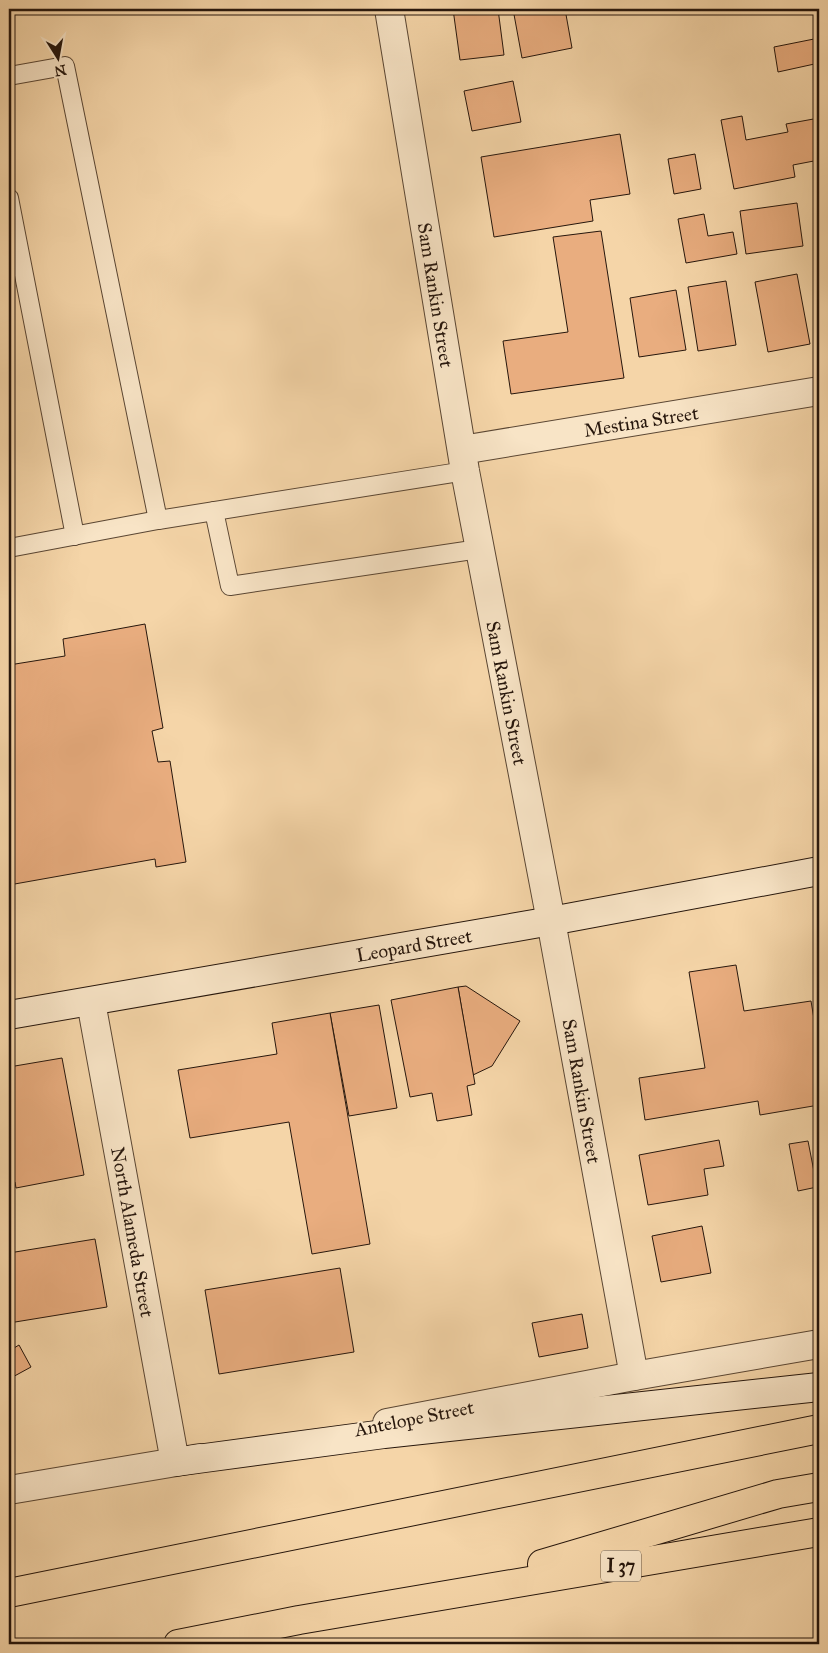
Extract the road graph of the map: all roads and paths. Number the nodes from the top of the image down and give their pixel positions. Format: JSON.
{"nodes":[{"id":1,"x":389,"y":9,"type":"edge"},
{"id":2,"x":9,"y":76,"type":"edge"},
{"id":3,"x":9,"y":198,"type":"edge"},
{"id":4,"x":819,"y":391,"type":"edge"},
{"id":5,"x":463,"y":461,"type":"junction"},
{"id":6,"x":214,"y":511,"type":"junction"},
{"id":7,"x":158,"y":520,"type":"junction"},
{"id":8,"x":75,"y":536,"type":"junction"},
{"id":9,"x":9,"y":548,"type":"edge"},
{"id":10,"x":479,"y":549,"type":"junction"},
{"id":11,"x":819,"y":871,"type":"edge"},
{"id":12,"x":551,"y":921,"type":"junction"},
{"id":13,"x":90,"y":1002,"type":"junction"},
{"id":14,"x":9,"y":1015,"type":"edge"},
{"id":15,"x":819,"y":1344,"type":"edge"},
{"id":16,"x":634,"y":1376,"type":"junction"},
{"id":17,"x":819,"y":1387,"type":"edge"},
{"id":18,"x":819,"y":1430,"type":"edge"},
{"id":19,"x":176,"y":1462,"type":"junction"},
{"id":20,"x":819,"y":1487,"type":"edge"},
{"id":21,"x":9,"y":1490,"type":"edge"},
{"id":22,"x":819,"y":1532,"type":"edge"},
{"id":23,"x":9,"y":1593,"type":"edge"},
{"id":24,"x":423,"y":1599,"type":"junction"},
{"id":25,"x":178,"y":1644,"type":"edge"}],
"edges":[{"from":1,"to":5,"type":"street","name":"Sam Rankin Street"},
{"from":2,"to":7,"type":"lane"},
{"from":3,"to":8,"type":"lane"},
{"from":4,"to":5,"type":"street","name":"Mestina Street"},
{"from":5,"to":6,"type":"lane"},
{"from":5,"to":10,"type":"street","name":"Sam Rankin Street"},
{"from":6,"to":7,"type":"lane"},
{"from":6,"to":10,"type":"lane"},
{"from":7,"to":8,"type":"lane"},
{"from":8,"to":9,"type":"lane"},
{"from":10,"to":12,"type":"street","name":"Sam Rankin Street"},
{"from":11,"to":12,"type":"street","name":"Leopard Street"},
{"from":12,"to":13,"type":"street","name":"Leopard Street"},
{"from":12,"to":16,"type":"street","name":"Sam Rankin Street"},
{"from":13,"to":14,"type":"street","name":"Leopard Street"},
{"from":13,"to":19,"type":"street","name":"North Alameda Street"},
{"from":15,"to":16,"type":"street","name":"Antelope Street"},
{"from":16,"to":19,"type":"street","name":"Antelope Street"},
{"from":17,"to":19,"type":"street"},
{"from":18,"to":23,"type":"highway"},
{"from":19,"to":21,"type":"street","name":"Antelope Street"},
{"from":20,"to":24,"type":"highway"},
{"from":22,"to":24,"type":"highway","number":"I 37"},
{"from":24,"to":25,"type":"highway","number":"I 37"}]}
